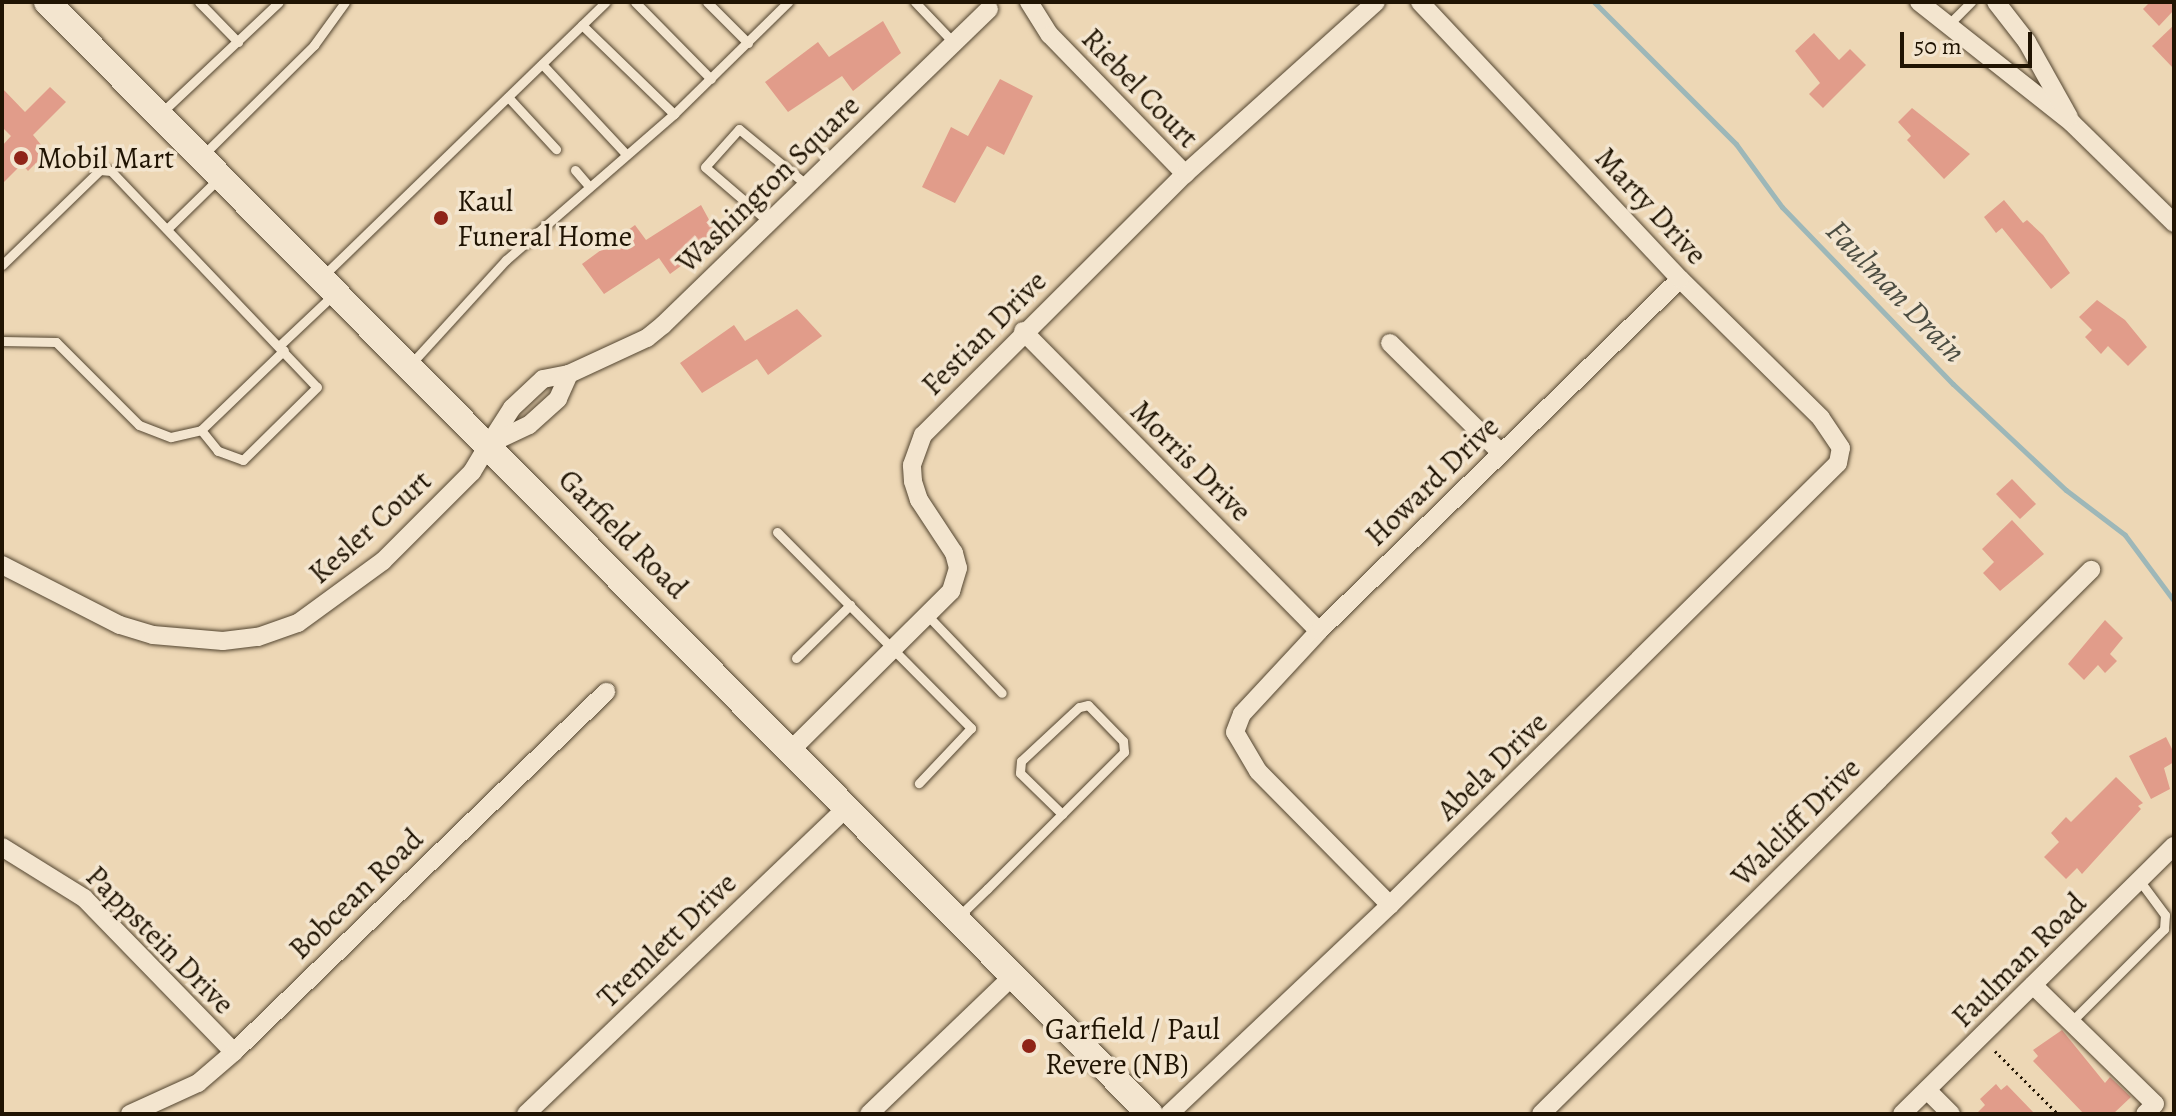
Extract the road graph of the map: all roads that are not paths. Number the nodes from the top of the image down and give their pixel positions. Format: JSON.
{"nodes":[{"id":1,"x":47,"y":2,"type":"edge"},
{"id":2,"x":199,"y":2,"type":"edge"},
{"id":3,"x":279,"y":2,"type":"edge"},
{"id":4,"x":345,"y":2,"type":"edge"},
{"id":5,"x":606,"y":2,"type":"edge"},
{"id":6,"x":635,"y":2,"type":"edge"},
{"id":7,"x":707,"y":2,"type":"edge"},
{"id":8,"x":915,"y":2,"type":"edge"},
{"id":9,"x":1029,"y":2,"type":"edge"},
{"id":10,"x":1376,"y":2,"type":"edge"},
{"id":11,"x":1420,"y":2,"type":"edge"},
{"id":12,"x":1919,"y":2,"type":"edge"},
{"id":13,"x":1971,"y":2,"type":"edge"},
{"id":14,"x":1996,"y":2,"type":"edge"},
{"id":15,"x":782,"y":4,"type":"edge"},
{"id":16,"x":988,"y":5,"type":"edge"},
{"id":17,"x":582,"y":25,"type":"junction"},
{"id":18,"x":1948,"y":25,"type":"junction"},
{"id":19,"x":238,"y":42,"type":"junction"},
{"id":20,"x":748,"y":43,"type":"junction"},
{"id":21,"x":954,"y":43,"type":"junction"},
{"id":22,"x":542,"y":64,"type":"junction"},
{"id":23,"x":711,"y":79,"type":"junction"},
{"id":24,"x":508,"y":97,"type":"junction"},
{"id":25,"x":160,"y":114,"type":"junction"},
{"id":26,"x":674,"y":114,"type":"junction"},
{"id":27,"x":2072,"y":123,"type":"junction"},
{"id":28,"x":556,"y":149,"type":"dead end"},
{"id":29,"x":625,"y":153,"type":"junction"},
{"id":30,"x":202,"y":156,"type":"junction"},
{"id":31,"x":575,"y":170,"type":"dead end"},
{"id":32,"x":1185,"y":174,"type":"junction"},
{"id":33,"x":222,"y":175,"type":"junction"},
{"id":34,"x":587,"y":184,"type":"junction"},
{"id":35,"x":807,"y":185,"type":"junction"},
{"id":36,"x":769,"y":222,"type":"junction"},
{"id":37,"x":2174,"y":223,"type":"edge"},
{"id":38,"x":167,"y":229,"type":"junction"},
{"id":39,"x":2,"y":265,"type":"edge"},
{"id":40,"x":1680,"y":279,"type":"junction"},
{"id":41,"x":330,"y":284,"type":"junction"},
{"id":42,"x":1023,"y":331,"type":"junction"},
{"id":43,"x":2,"y":341,"type":"edge"},
{"id":44,"x":1390,"y":343,"type":"dead end"},
{"id":45,"x":282,"y":347,"type":"junction"},
{"id":46,"x":410,"y":365,"type":"junction"},
{"id":47,"x":201,"y":430,"type":"junction"},
{"id":48,"x":489,"y":444,"type":"junction"},
{"id":49,"x":1841,"y":448,"type":"joint"},
{"id":50,"x":1501,"y":453,"type":"junction"},
{"id":51,"x":777,"y":532,"type":"dead end"},
{"id":52,"x":2,"y":565,"type":"edge"},
{"id":53,"x":2091,"y":570,"type":"dead end"},
{"id":54,"x":850,"y":605,"type":"junction"},
{"id":55,"x":929,"y":617,"type":"junction"},
{"id":56,"x":1319,"y":631,"type":"junction"},
{"id":57,"x":895,"y":650,"type":"junction"},
{"id":58,"x":796,"y":658,"type":"dead end"},
{"id":59,"x":606,"y":692,"type":"dead end"},
{"id":60,"x":1002,"y":693,"type":"dead end"},
{"id":61,"x":791,"y":750,"type":"junction"},
{"id":62,"x":919,"y":783,"type":"dead end"},
{"id":63,"x":847,"y":807,"type":"junction"},
{"id":64,"x":1062,"y":814,"type":"junction"},
{"id":65,"x":2174,"y":846,"type":"edge"},
{"id":66,"x":2,"y":847,"type":"edge"},
{"id":67,"x":2139,"y":880,"type":"junction"},
{"id":68,"x":1390,"y":905,"type":"junction"},
{"id":69,"x":956,"y":918,"type":"junction"},
{"id":70,"x":1013,"y":976,"type":"junction"},
{"id":71,"x":2033,"y":985,"type":"junction"},
{"id":72,"x":2073,"y":1020,"type":"junction"},
{"id":73,"x":234,"y":1052,"type":"junction"},
{"id":74,"x":1927,"y":1090,"type":"junction"},
{"id":75,"x":2150,"y":1109,"type":"edge"},
{"id":76,"x":130,"y":1114,"type":"edge"},
{"id":77,"x":526,"y":1114,"type":"edge"},
{"id":78,"x":869,"y":1114,"type":"edge"},
{"id":79,"x":1150,"y":1114,"type":"edge"},
{"id":80,"x":1169,"y":1114,"type":"edge"},
{"id":81,"x":1541,"y":1114,"type":"edge"},
{"id":82,"x":1902,"y":1114,"type":"edge"},
{"id":83,"x":1951,"y":1114,"type":"edge"}],
"edges":[{"from":1,"to":25,"type":"main road","name":"Garfield Road"},
{"from":2,"to":19,"type":"lane"},
{"from":3,"to":19,"type":"lane"},
{"from":4,"to":30,"type":"lane"},
{"from":5,"to":17,"type":"lane"},
{"from":6,"to":23,"type":"lane"},
{"from":7,"to":20,"type":"lane"},
{"from":8,"to":21,"type":"lane"},
{"from":9,"to":32,"type":"street","name":"Riebel Court"},
{"from":10,"to":32,"type":"street","name":"Festian Drive"},
{"from":11,"to":40,"type":"street","name":"Marty Drive"},
{"from":12,"to":18,"type":"street"},
{"from":13,"to":18,"type":"lane"},
{"from":14,"to":27,"type":"street"},
{"from":15,"to":20,"type":"lane"},
{"from":16,"to":21,"type":"street","name":"Washington Square"},
{"from":17,"to":22,"type":"lane"},
{"from":17,"to":26,"type":"lane"},
{"from":18,"to":27,"type":"street"},
{"from":19,"to":25,"type":"lane"},
{"from":20,"to":23,"type":"lane"},
{"from":21,"to":35,"type":"street","name":"Washington Square"},
{"from":22,"to":24,"type":"lane"},
{"from":22,"to":29,"type":"lane"},
{"from":23,"to":26,"type":"lane"},
{"from":24,"to":28,"type":"lane"},
{"from":24,"to":41,"type":"lane"},
{"from":25,"to":30,"type":"main road","name":"Garfield Road"},
{"from":26,"to":29,"type":"lane"},
{"from":27,"to":37,"type":"street"},
{"from":29,"to":34,"type":"lane"},
{"from":30,"to":33,"type":"main road","name":"Garfield Road"},
{"from":31,"to":34,"type":"lane"},
{"from":32,"to":42,"type":"street","name":"Festian Drive"},
{"from":33,"to":38,"type":"lane"},
{"from":33,"to":41,"type":"main road","name":"Garfield Road"},
{"from":34,"to":46,"type":"lane"},
{"from":35,"to":36,"type":"street","name":"Washington Square"},
{"from":35,"to":36,"type":"lane"},
{"from":36,"to":48,"type":"street","name":"Washington Square"},
{"from":38,"to":39,"type":"lane"},
{"from":38,"to":45,"type":"lane"},
{"from":40,"to":49,"type":"street","name":"Marty Drive"},
{"from":40,"to":50,"type":"street","name":"Howard Drive"},
{"from":41,"to":45,"type":"lane"},
{"from":41,"to":46,"type":"main road","name":"Garfield Road"},
{"from":42,"to":55,"type":"street","name":"Festian Drive"},
{"from":42,"to":56,"type":"street","name":"Morris Drive"},
{"from":43,"to":47,"type":"lane"},
{"from":44,"to":50,"type":"street"},
{"from":45,"to":47,"type":"lane"},
{"from":45,"to":47,"type":"lane"},
{"from":46,"to":48,"type":"main road","name":"Garfield Road"},
{"from":48,"to":52,"type":"street","name":"Kesler Court"},
{"from":48,"to":61,"type":"main road","name":"Garfield Road"},
{"from":49,"to":68,"type":"street","name":"Abela Drive"},
{"from":50,"to":56,"type":"street","name":"Howard Drive"},
{"from":51,"to":54,"type":"lane"},
{"from":53,"to":81,"type":"street","name":"Walcliff Drive"},
{"from":54,"to":57,"type":"lane"},
{"from":54,"to":58,"type":"lane"},
{"from":55,"to":57,"type":"street","name":"Festian Drive"},
{"from":55,"to":60,"type":"lane"},
{"from":56,"to":68,"type":"street","name":"Howard Drive"},
{"from":57,"to":61,"type":"street","name":"Festian Drive"},
{"from":57,"to":62,"type":"lane"},
{"from":59,"to":73,"type":"street","name":"Bobcean Road"},
{"from":61,"to":63,"type":"main road","name":"Garfield Road"},
{"from":63,"to":69,"type":"main road","name":"Garfield Road"},
{"from":63,"to":77,"type":"street","name":"Tremlett Drive"},
{"from":64,"to":64,"type":"lane"},
{"from":64,"to":69,"type":"lane"},
{"from":65,"to":67,"type":"street","name":"Faulman Road"},
{"from":66,"to":73,"type":"street","name":"Pappstein Drive"},
{"from":67,"to":71,"type":"street","name":"Faulman Road"},
{"from":67,"to":72,"type":"lane"},
{"from":68,"to":80,"type":"street","name":"Abela Drive"},
{"from":69,"to":70,"type":"main road","name":"Garfield Road"},
{"from":70,"to":78,"type":"street"},
{"from":70,"to":79,"type":"main road","name":"Garfield Road"},
{"from":71,"to":72,"type":"street"},
{"from":71,"to":74,"type":"street","name":"Faulman Road"},
{"from":72,"to":75,"type":"street"},
{"from":73,"to":76,"type":"street","name":"Bobcean Road"},
{"from":74,"to":82,"type":"street","name":"Faulman Road"},
{"from":74,"to":83,"type":"street"}]}
